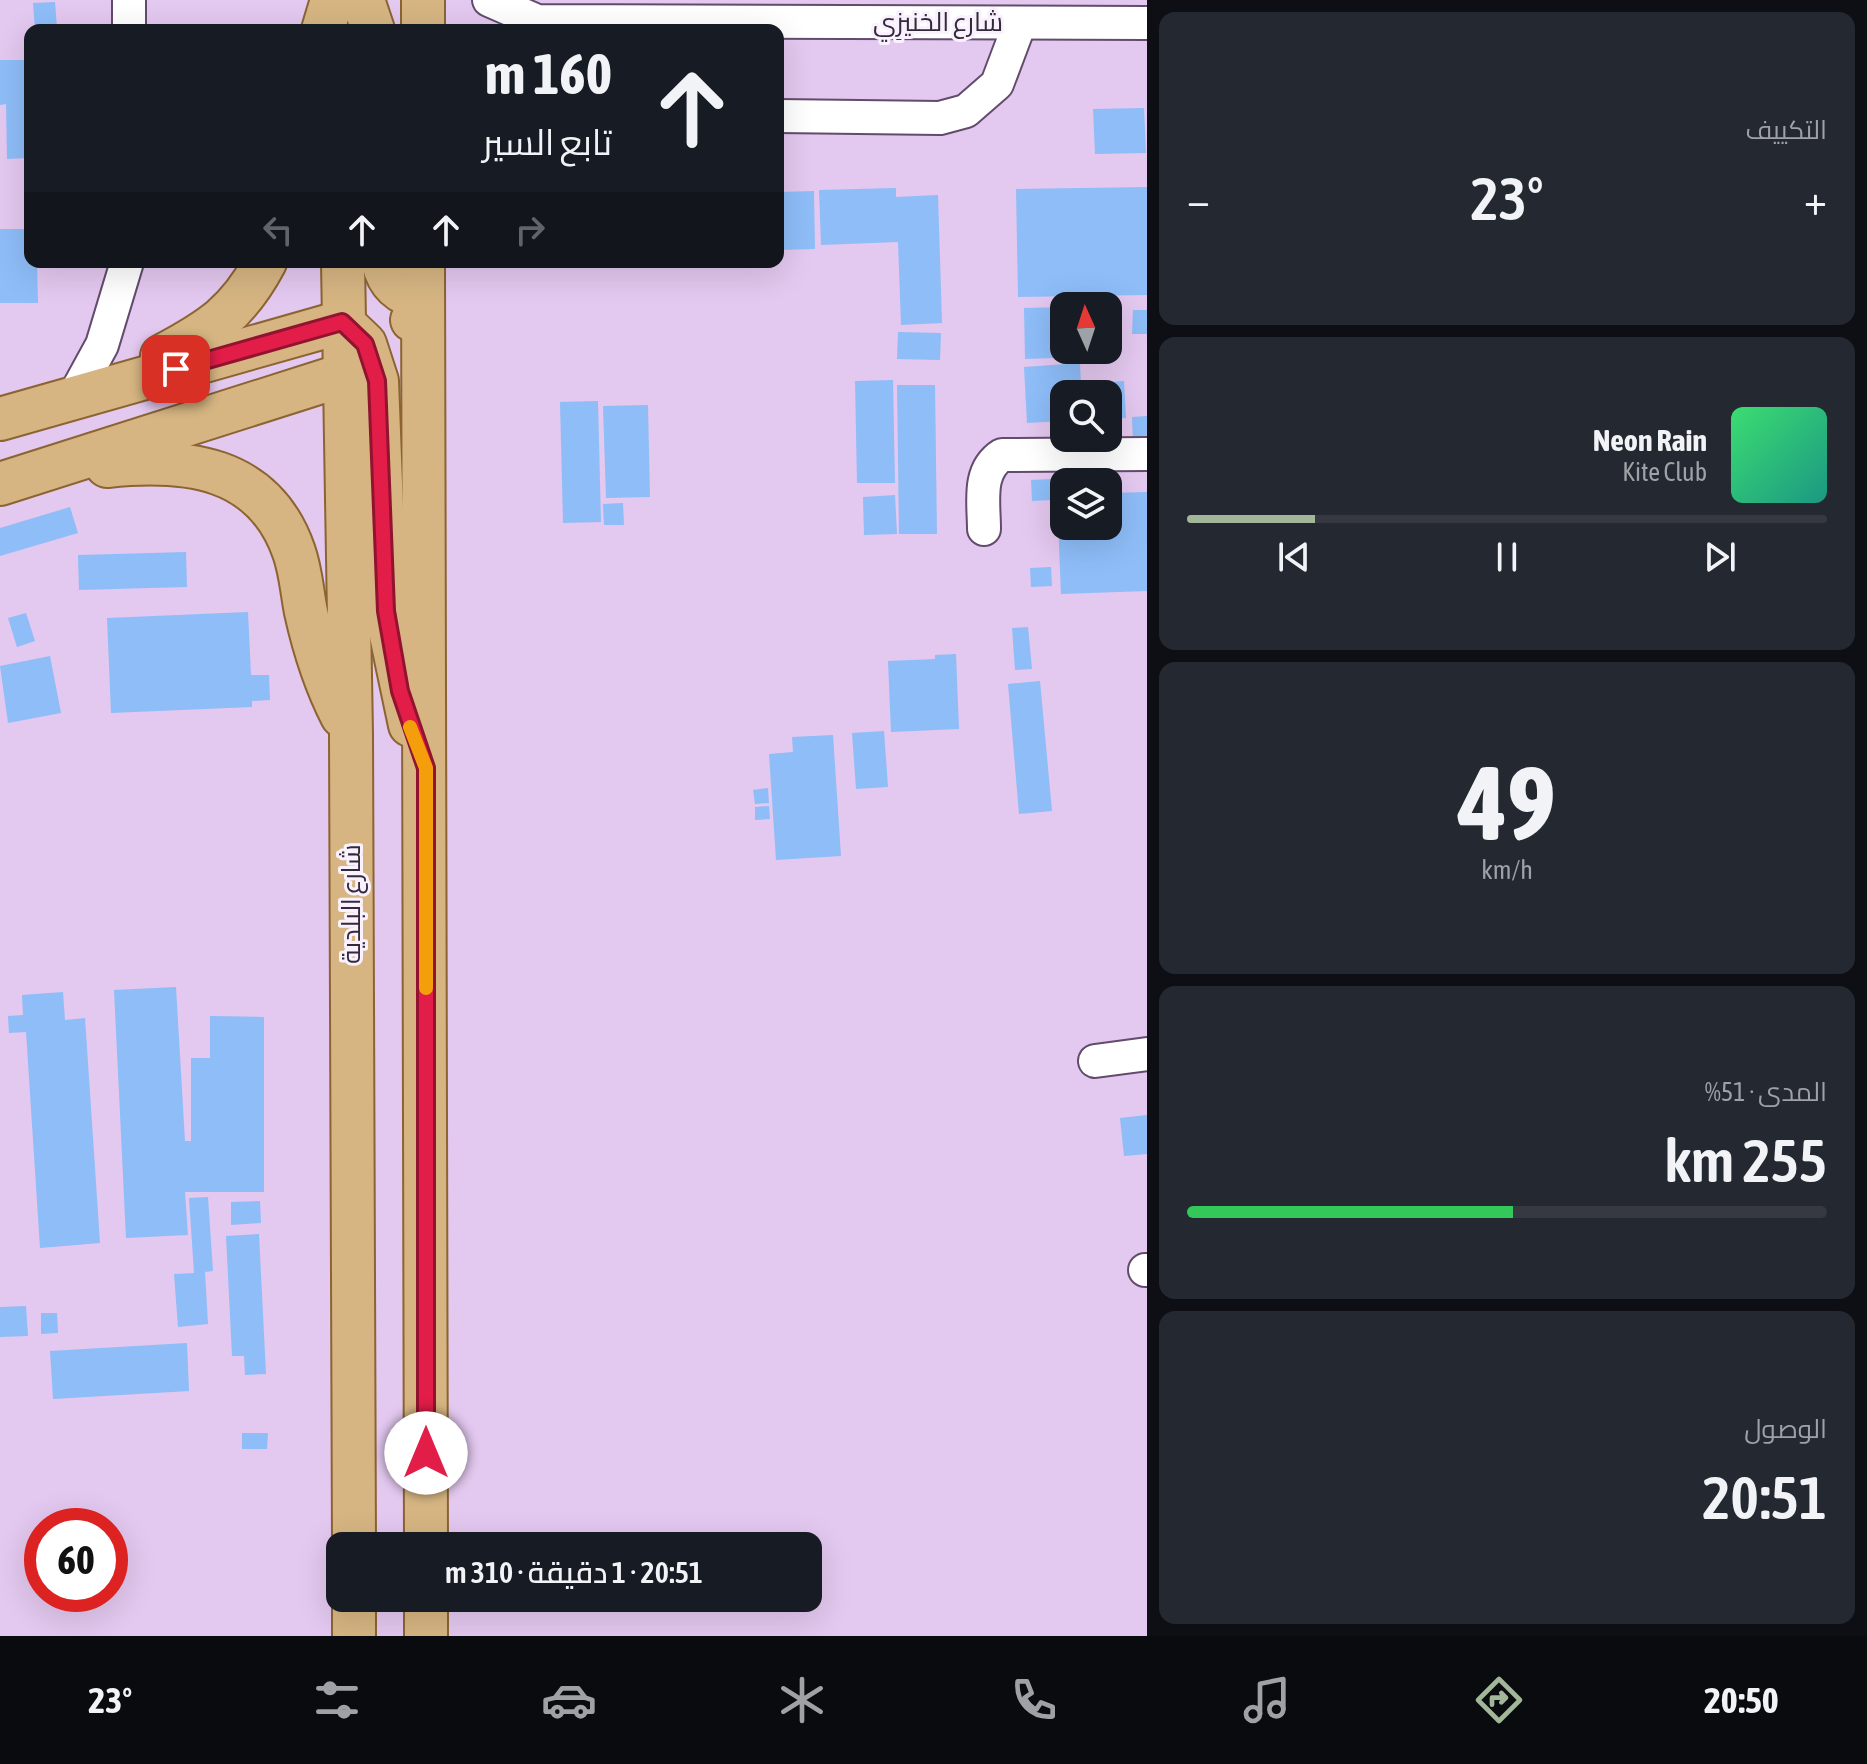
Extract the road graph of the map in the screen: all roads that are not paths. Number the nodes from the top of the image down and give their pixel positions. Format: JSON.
{"nodes":[{"id":1,"x":129,"y":0,"type":"edge"},
{"id":2,"x":332,"y":0,"type":"edge"},
{"id":3,"x":345,"y":0,"type":"edge"},
{"id":4,"x":363,"y":0,"type":"edge"},
{"id":5,"x":423,"y":0,"type":"edge"},
{"id":6,"x":489,"y":0,"type":"edge"},
{"id":7,"x":1020,"y":23,"type":"junction"},
{"id":8,"x":1147,"y":23,"type":"edge"},
{"id":9,"x":129,"y":24,"type":"edge"},
{"id":10,"x":325,"y":24,"type":"edge"},
{"id":11,"x":345,"y":24,"type":"edge"},
{"id":12,"x":371,"y":24,"type":"edge"},
{"id":13,"x":423,"y":24,"type":"edge"},
{"id":14,"x":523,"y":24,"type":"edge"},
{"id":15,"x":784,"y":25,"type":"edge"},
{"id":16,"x":784,"y":116,"type":"edge"},
{"id":17,"x":125,"y":268,"type":"edge"},
{"id":18,"x":261,"y":268,"type":"edge"},
{"id":19,"x":343,"y":268,"type":"edge"},
{"id":20,"x":385,"y":268,"type":"edge"},
{"id":21,"x":423,"y":280,"type":"edge"},
{"id":22,"x":342,"y":322,"type":"junction"},
{"id":23,"x":358,"y":367,"type":"junction"},
{"id":24,"x":118,"y":385,"type":"junction"},
{"id":25,"x":73,"y":398,"type":"junction"},
{"id":26,"x":0,"y":419,"type":"edge"},
{"id":27,"x":1147,"y":454,"type":"edge"},
{"id":28,"x":50,"y":469,"type":"junction"},
{"id":29,"x":0,"y":484,"type":"edge"},
{"id":30,"x":984,"y":529,"type":"dead end"},
{"id":31,"x":351,"y":734,"type":"junction"},
{"id":32,"x":426,"y":768,"type":"junction"},
{"id":33,"x":1147,"y":1054,"type":"edge"},
{"id":34,"x":1095,"y":1061,"type":"dead end"},
{"id":35,"x":354,"y":1532,"type":"edge"},
{"id":36,"x":426,"y":1532,"type":"edge"},
{"id":37,"x":354,"y":1612,"type":"edge"},
{"id":38,"x":426,"y":1612,"type":"edge"},
{"id":39,"x":354,"y":1636,"type":"edge"},
{"id":40,"x":426,"y":1636,"type":"edge"}],
"edges":[{"from":1,"to":9,"type":"street"},
{"from":2,"to":10,"type":"main road"},
{"from":3,"to":11,"type":"main road"},
{"from":4,"to":12,"type":"main road"},
{"from":5,"to":13,"type":"main road"},
{"from":6,"to":14,"type":"street","name":"شارع الخنيزِي"},
{"from":7,"to":8,"type":"street","name":"شارع الخنيزِي"},
{"from":7,"to":15,"type":"street","name":"شارع الخنيزِي"},
{"from":7,"to":16,"type":"street"},
{"from":17,"to":25,"type":"street"},
{"from":18,"to":24,"type":"main road"},
{"from":19,"to":22,"type":"main road","name":"شارع البلدية"},
{"from":20,"to":21,"type":"main road"},
{"from":21,"to":23,"type":"main road"},
{"from":21,"to":32,"type":"main road"},
{"from":22,"to":23,"type":"main road","name":"شارع البلدية"},
{"from":22,"to":24,"type":"main road"},
{"from":23,"to":28,"type":"main road"},
{"from":23,"to":31,"type":"main road","name":"شارع البلدية"},
{"from":23,"to":32,"type":"main road"},
{"from":24,"to":25,"type":"main road"},
{"from":25,"to":26,"type":"main road"},
{"from":27,"to":30,"type":"street"},
{"from":28,"to":29,"type":"main road"},
{"from":28,"to":31,"type":"main road"},
{"from":31,"to":35,"type":"main road","name":"شارع البلدية"},
{"from":32,"to":36,"type":"main road"},
{"from":33,"to":34,"type":"street"},
{"from":37,"to":39,"type":"main road"},
{"from":38,"to":40,"type":"main road"}]}
